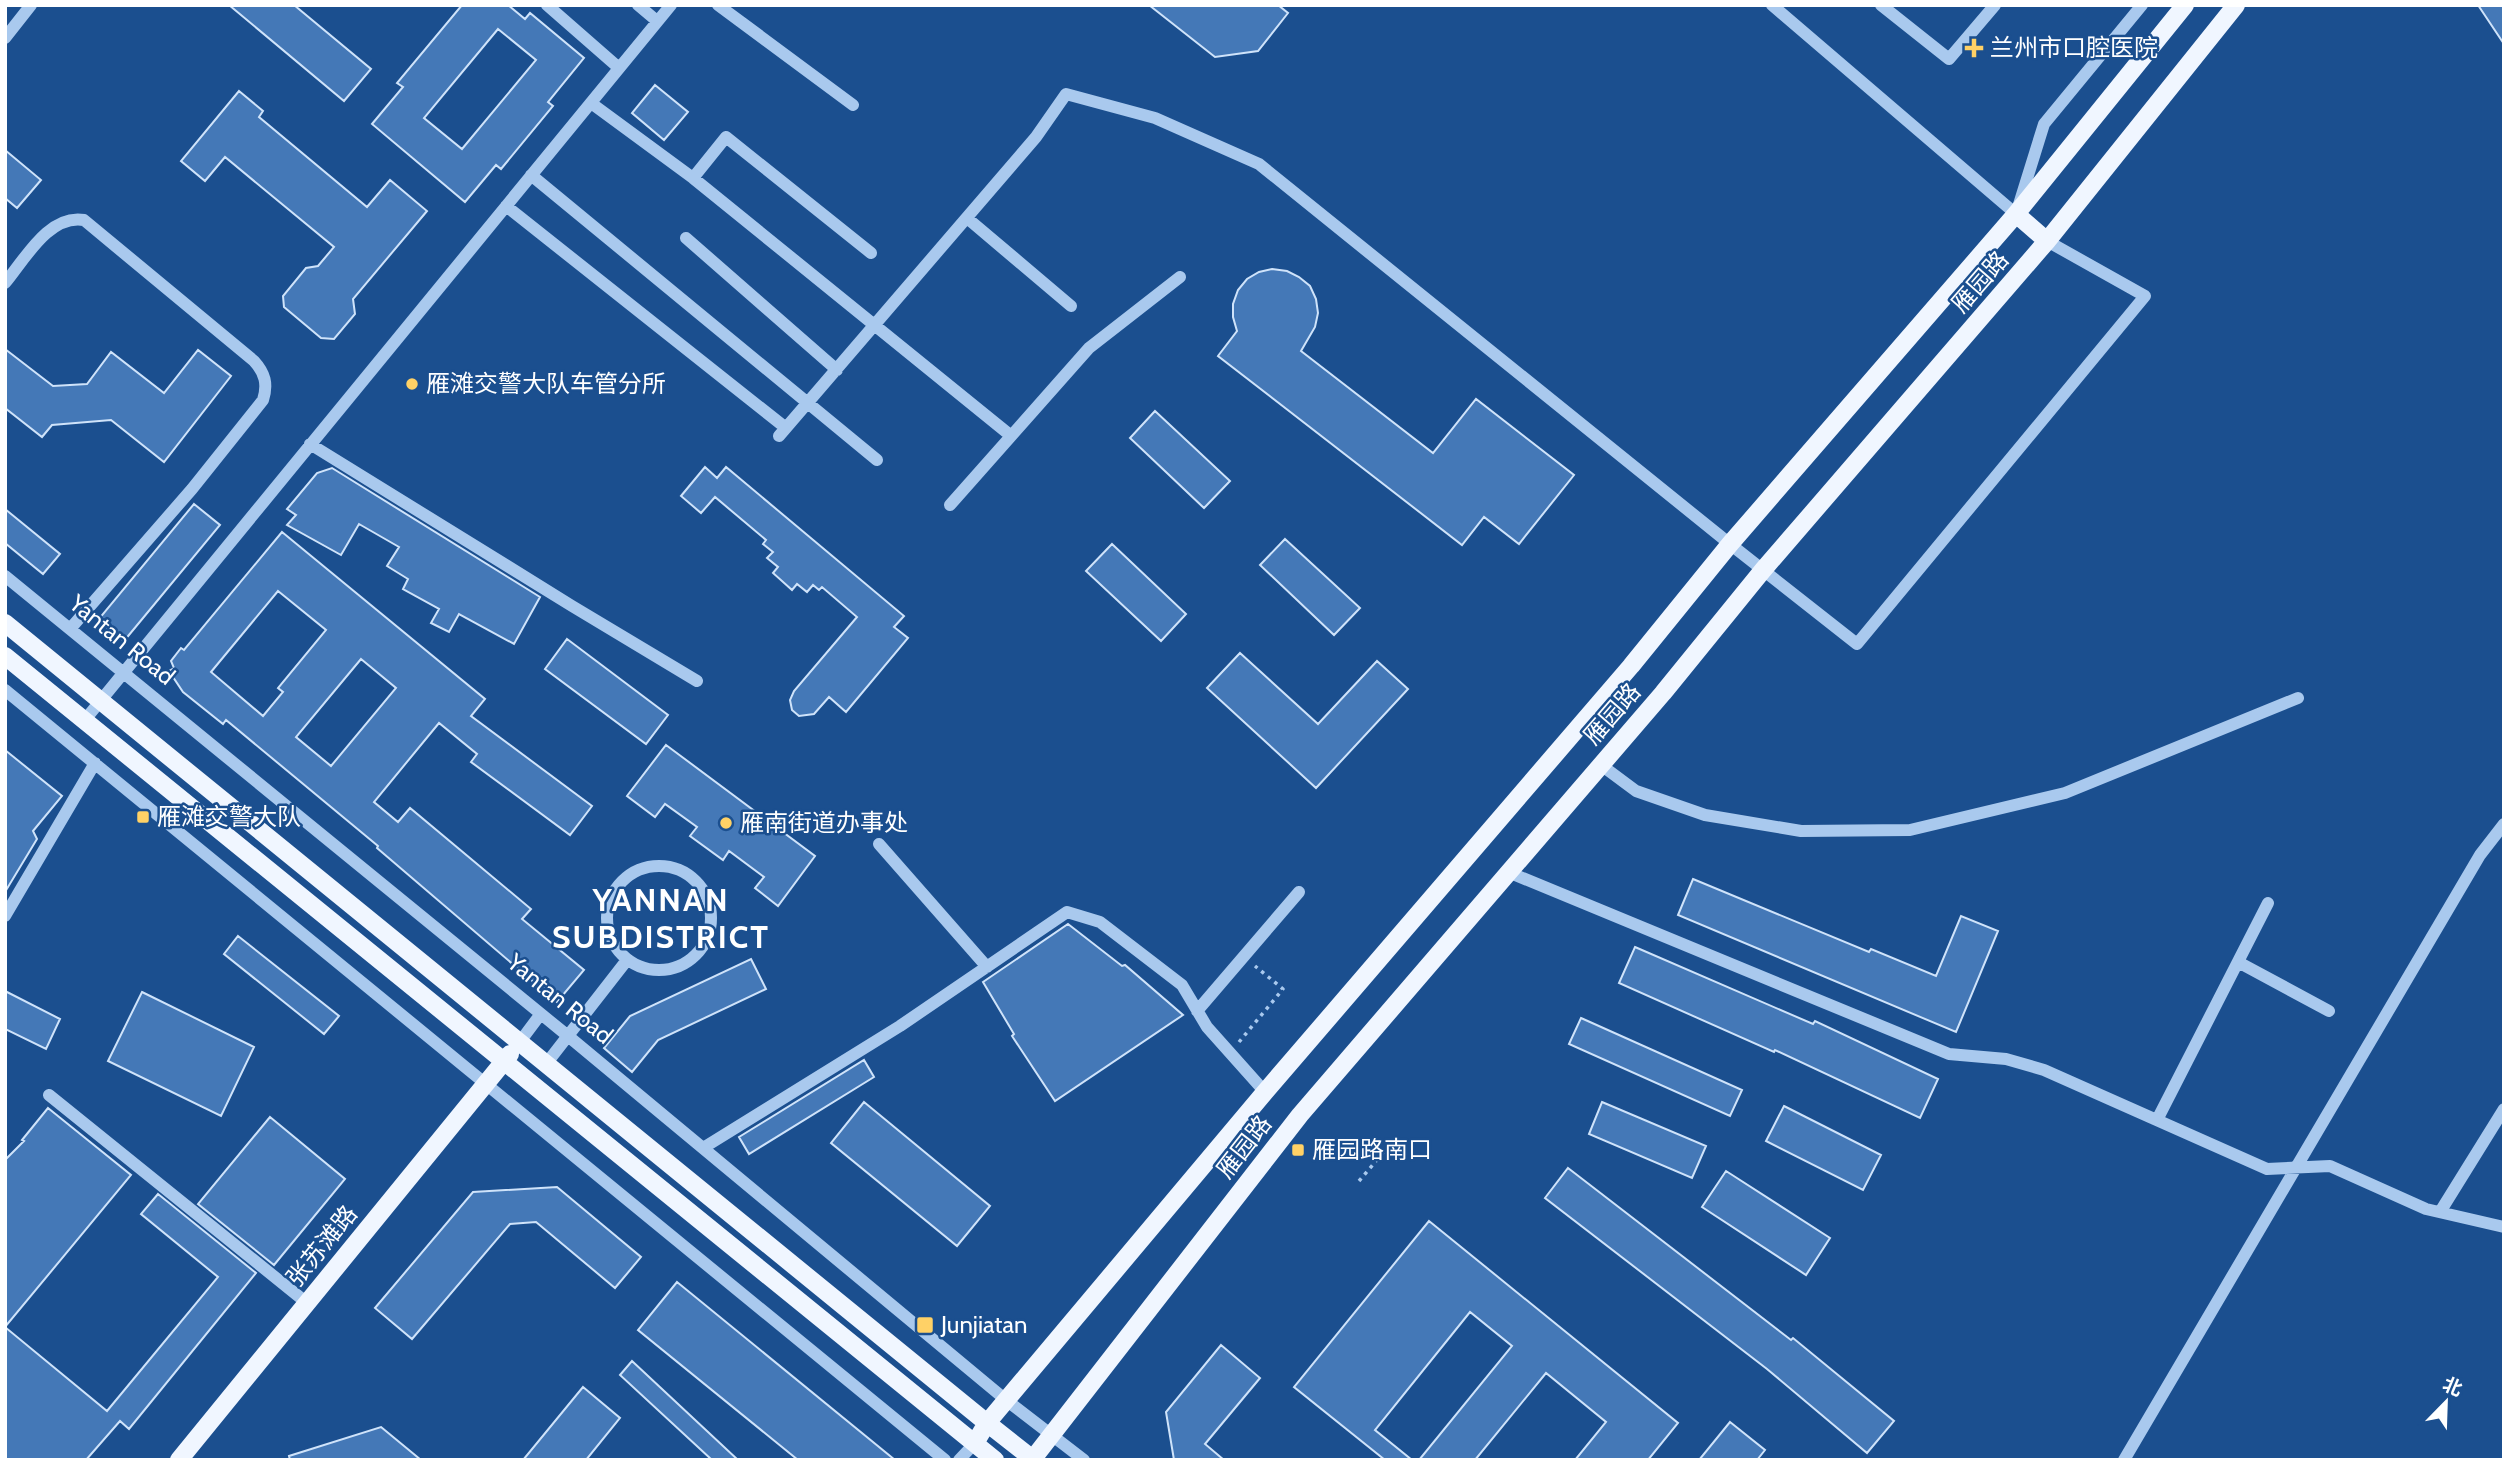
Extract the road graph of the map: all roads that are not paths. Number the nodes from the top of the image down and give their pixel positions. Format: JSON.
{"nodes":[{"id":1,"x":32,"y":5,"type":"edge"},
{"id":2,"x":547,"y":5,"type":"edge"},
{"id":3,"x":638,"y":5,"type":"edge"},
{"id":4,"x":671,"y":5,"type":"edge"},
{"id":5,"x":718,"y":5,"type":"edge"},
{"id":6,"x":1772,"y":5,"type":"edge"},
{"id":7,"x":1881,"y":5,"type":"edge"},
{"id":8,"x":1995,"y":5,"type":"edge"},
{"id":9,"x":2142,"y":5,"type":"edge"},
{"id":10,"x":2185,"y":5,"type":"edge"},
{"id":11,"x":2236,"y":5,"type":"edge"},
{"id":12,"x":657,"y":21,"type":"junction"},
{"id":13,"x":5,"y":38,"type":"edge"},
{"id":14,"x":619,"y":68,"type":"junction"},
{"id":15,"x":591,"y":103,"type":"junction"},
{"id":16,"x":853,"y":105,"type":"dead end"},
{"id":17,"x":531,"y":175,"type":"junction"},
{"id":18,"x":693,"y":178,"type":"junction"},
{"id":19,"x":506,"y":206,"type":"junction"},
{"id":20,"x":2016,"y":214,"type":"junction"},
{"id":21,"x":967,"y":218,"type":"junction"},
{"id":22,"x":686,"y":238,"type":"dead end"},
{"id":23,"x":2047,"y":242,"type":"junction"},
{"id":24,"x":870,"y":253,"type":"dead end"},
{"id":25,"x":1180,"y":277,"type":"dead end"},
{"id":26,"x":5,"y":283,"type":"edge"},
{"id":27,"x":1071,"y":306,"type":"dead end"},
{"id":28,"x":874,"y":325,"type":"junction"},
{"id":29,"x":837,"y":370,"type":"junction"},
{"id":30,"x":808,"y":402,"type":"junction"},
{"id":31,"x":1010,"y":435,"type":"junction"},
{"id":32,"x":310,"y":444,"type":"junction"},
{"id":33,"x":877,"y":460,"type":"dead end"},
{"id":34,"x":950,"y":505,"type":"dead end"},
{"id":35,"x":1730,"y":544,"type":"junction"},
{"id":36,"x":1763,"y":569,"type":"junction"},
{"id":37,"x":5,"y":576,"type":"edge"},
{"id":38,"x":5,"y":623,"type":"edge"},
{"id":39,"x":70,"y":629,"type":"junction"},
{"id":40,"x":5,"y":656,"type":"edge"},
{"id":41,"x":125,"y":674,"type":"junction"},
{"id":42,"x":697,"y":681,"type":"dead end"},
{"id":43,"x":5,"y":690,"type":"edge"},
{"id":44,"x":2298,"y":698,"type":"dead end"},
{"id":45,"x":100,"y":701,"type":"junction"},
{"id":46,"x":84,"y":721,"type":"junction"},
{"id":47,"x":95,"y":763,"type":"junction"},
{"id":48,"x":1601,"y":765,"type":"junction"},
{"id":49,"x":2504,"y":824,"type":"edge"},
{"id":50,"x":879,"y":844,"type":"dead end"},
{"id":51,"x":1508,"y":872,"type":"junction"},
{"id":52,"x":1299,"y":892,"type":"dead end"},
{"id":53,"x":2268,"y":903,"type":"dead end"},
{"id":54,"x":5,"y":916,"type":"edge"},
{"id":55,"x":627,"y":960,"type":"junction"},
{"id":56,"x":2238,"y":962,"type":"junction"},
{"id":57,"x":987,"y":967,"type":"junction"},
{"id":58,"x":1197,"y":1011,"type":"junction"},
{"id":59,"x":2329,"y":1011,"type":"dead end"},
{"id":60,"x":540,"y":1015,"type":"junction"},
{"id":61,"x":568,"y":1036,"type":"junction"},
{"id":62,"x":519,"y":1043,"type":"junction"},
{"id":63,"x":503,"y":1062,"type":"junction"},
{"id":64,"x":546,"y":1064,"type":"junction"},
{"id":65,"x":487,"y":1082,"type":"junction"},
{"id":66,"x":1265,"y":1092,"type":"junction"},
{"id":67,"x":49,"y":1095,"type":"dead end"},
{"id":68,"x":2504,"y":1109,"type":"edge"},
{"id":69,"x":2157,"y":1120,"type":"junction"},
{"id":70,"x":703,"y":1149,"type":"junction"},
{"id":71,"x":2298,"y":1167,"type":"junction"},
{"id":72,"x":2440,"y":1212,"type":"junction"},
{"id":73,"x":2504,"y":1227,"type":"edge"},
{"id":74,"x":307,"y":1303,"type":"junction"},
{"id":75,"x":1006,"y":1400,"type":"junction"},
{"id":76,"x":986,"y":1423,"type":"junction"},
{"id":77,"x":1052,"y":1434,"type":"junction"},
{"id":78,"x":975,"y":1443,"type":"junction"},
{"id":79,"x":1033,"y":1459,"type":"edge"},
{"id":80,"x":179,"y":1460,"type":"edge"},
{"id":81,"x":946,"y":1460,"type":"edge"},
{"id":82,"x":959,"y":1460,"type":"edge"},
{"id":83,"x":995,"y":1460,"type":"edge"},
{"id":84,"x":1084,"y":1460,"type":"edge"},
{"id":85,"x":2124,"y":1460,"type":"edge"}],
"edges":[{"from":1,"to":13,"type":"street"},
{"from":2,"to":14,"type":"street"},
{"from":3,"to":12,"type":"street"},
{"from":4,"to":12,"type":"street"},
{"from":5,"to":16,"type":"street"},
{"from":6,"to":20,"type":"street"},
{"from":7,"to":8,"type":"street"},
{"from":9,"to":20,"type":"street"},
{"from":10,"to":20,"type":"main road","name":"雁园路"},
{"from":11,"to":23,"type":"main road","name":"雁园路"},
{"from":12,"to":14,"type":"street"},
{"from":14,"to":15,"type":"street"},
{"from":15,"to":17,"type":"street"},
{"from":15,"to":18,"type":"street"},
{"from":17,"to":19,"type":"street"},
{"from":17,"to":30,"type":"street"},
{"from":18,"to":24,"type":"street"},
{"from":18,"to":28,"type":"street"},
{"from":19,"to":30,"type":"street"},
{"from":19,"to":32,"type":"street"},
{"from":20,"to":23,"type":"main road"},
{"from":20,"to":35,"type":"main road","name":"雁园路"},
{"from":21,"to":27,"type":"street"},
{"from":21,"to":28,"type":"street"},
{"from":21,"to":35,"type":"street"},
{"from":22,"to":29,"type":"street"},
{"from":23,"to":36,"type":"main road","name":"雁园路"},
{"from":23,"to":36,"type":"street"},
{"from":25,"to":31,"type":"street"},
{"from":26,"to":39,"type":"street"},
{"from":28,"to":29,"type":"street"},
{"from":28,"to":31,"type":"street"},
{"from":29,"to":30,"type":"street"},
{"from":30,"to":33,"type":"street"},
{"from":31,"to":34,"type":"street"},
{"from":32,"to":41,"type":"street"},
{"from":32,"to":42,"type":"street"},
{"from":35,"to":36,"type":"street"},
{"from":35,"to":66,"type":"main road","name":"雁园路"},
{"from":36,"to":48,"type":"main road","name":"雁园路"},
{"from":37,"to":39,"type":"street","name":"Yantan Road"},
{"from":38,"to":45,"type":"main road"},
{"from":39,"to":41,"type":"street","name":"Yantan Road"},
{"from":40,"to":46,"type":"main road"},
{"from":41,"to":45,"type":"street"},
{"from":41,"to":60,"type":"street","name":"Yantan Road"},
{"from":43,"to":47,"type":"street"},
{"from":44,"to":48,"type":"street"},
{"from":45,"to":46,"type":"street"},
{"from":45,"to":62,"type":"main road"},
{"from":46,"to":63,"type":"main road"},
{"from":47,"to":54,"type":"street"},
{"from":47,"to":65,"type":"street"},
{"from":48,"to":51,"type":"main road","name":"雁园路"},
{"from":49,"to":71,"type":"street"},
{"from":50,"to":57,"type":"street"},
{"from":51,"to":69,"type":"street"},
{"from":51,"to":77,"type":"main road","name":"雁园路"},
{"from":52,"to":58,"type":"street"},
{"from":53,"to":56,"type":"street"},
{"from":55,"to":55,"type":"street"},
{"from":55,"to":61,"type":"street"},
{"from":56,"to":59,"type":"street"},
{"from":56,"to":69,"type":"street"},
{"from":57,"to":58,"type":"street"},
{"from":57,"to":70,"type":"street"},
{"from":58,"to":66,"type":"street"},
{"from":60,"to":61,"type":"street","name":"Yantan Road"},
{"from":60,"to":62,"type":"street"},
{"from":61,"to":64,"type":"street"},
{"from":61,"to":70,"type":"street","name":"Yantan Road"},
{"from":62,"to":63,"type":"main road","name":"张苏滩路"},
{"from":62,"to":64,"type":"main road"},
{"from":63,"to":65,"type":"main road","name":"张苏滩路"},
{"from":63,"to":78,"type":"main road"},
{"from":64,"to":76,"type":"main road"},
{"from":65,"to":74,"type":"main road","name":"张苏滩路"},
{"from":65,"to":81,"type":"street"},
{"from":66,"to":75,"type":"main road","name":"雁园路"},
{"from":67,"to":74,"type":"street"},
{"from":68,"to":72,"type":"street"},
{"from":69,"to":71,"type":"street"},
{"from":70,"to":75,"type":"street","name":"Yantan Road"},
{"from":71,"to":72,"type":"street"},
{"from":71,"to":85,"type":"street"},
{"from":72,"to":73,"type":"street"},
{"from":74,"to":80,"type":"main road","name":"张苏滩路"},
{"from":75,"to":76,"type":"main road","name":"雁园路"},
{"from":75,"to":77,"type":"street","name":"Yantan Road"},
{"from":76,"to":78,"type":"main road","name":"雁园路"},
{"from":76,"to":79,"type":"main road"},
{"from":77,"to":79,"type":"main road","name":"雁园路"},
{"from":77,"to":84,"type":"street","name":"Yantan Road"},
{"from":78,"to":82,"type":"street"},
{"from":78,"to":83,"type":"main road"}]}
